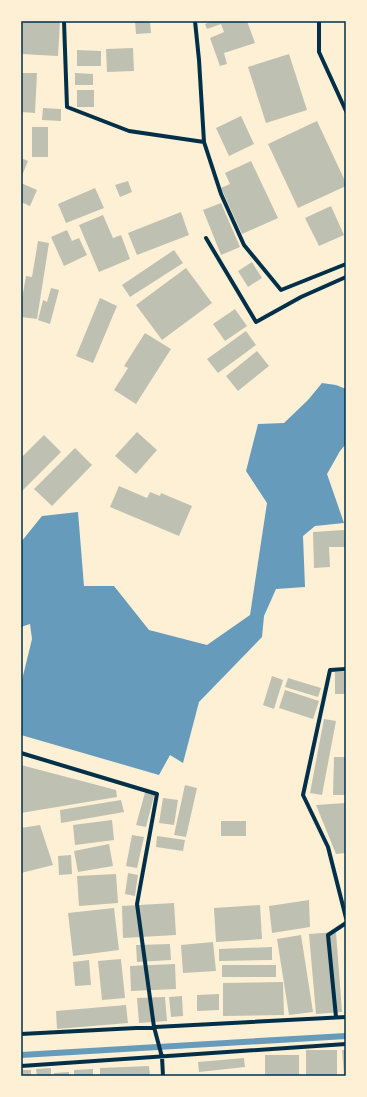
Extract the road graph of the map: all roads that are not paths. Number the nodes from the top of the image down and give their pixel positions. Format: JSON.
{"nodes":[{"id":1,"x":64,"y":21,"type":"edge"},
{"id":2,"x":195,"y":21,"type":"edge"},
{"id":3,"x":319,"y":21,"type":"edge"},
{"id":4,"x":346,"y":111,"type":"edge"},
{"id":5,"x":204,"y":142,"type":"junction"},
{"id":6,"x":206,"y":238,"type":"dead end"},
{"id":7,"x":346,"y":264,"type":"edge"},
{"id":8,"x":346,"y":277,"type":"edge"},
{"id":9,"x":346,"y":669,"type":"edge"},
{"id":10,"x":21,"y":753,"type":"edge"},
{"id":11,"x":346,"y":918,"type":"edge"},
{"id":12,"x":346,"y":923,"type":"edge"},
{"id":13,"x":346,"y":1017,"type":"edge"},
{"id":14,"x":336,"y":1018,"type":"junction"},
{"id":15,"x":154,"y":1027,"type":"junction"},
{"id":16,"x":21,"y":1034,"type":"edge"},
{"id":17,"x":346,"y":1044,"type":"edge"},
{"id":18,"x":162,"y":1057,"type":"junction"},
{"id":19,"x":21,"y":1066,"type":"edge"},
{"id":20,"x":163,"y":1076,"type":"edge"}],
"edges":[{"from":1,"to":5,"type":"street"},
{"from":2,"to":5,"type":"street"},
{"from":3,"to":4,"type":"street"},
{"from":5,"to":7,"type":"street"},
{"from":6,"to":8,"type":"street"},
{"from":9,"to":11,"type":"street"},
{"from":10,"to":15,"type":"street"},
{"from":12,"to":14,"type":"street"},
{"from":13,"to":14,"type":"street"},
{"from":14,"to":15,"type":"street"},
{"from":15,"to":16,"type":"street"},
{"from":15,"to":18,"type":"street"},
{"from":17,"to":18,"type":"street"},
{"from":18,"to":19,"type":"street"},
{"from":18,"to":20,"type":"street"}]}
